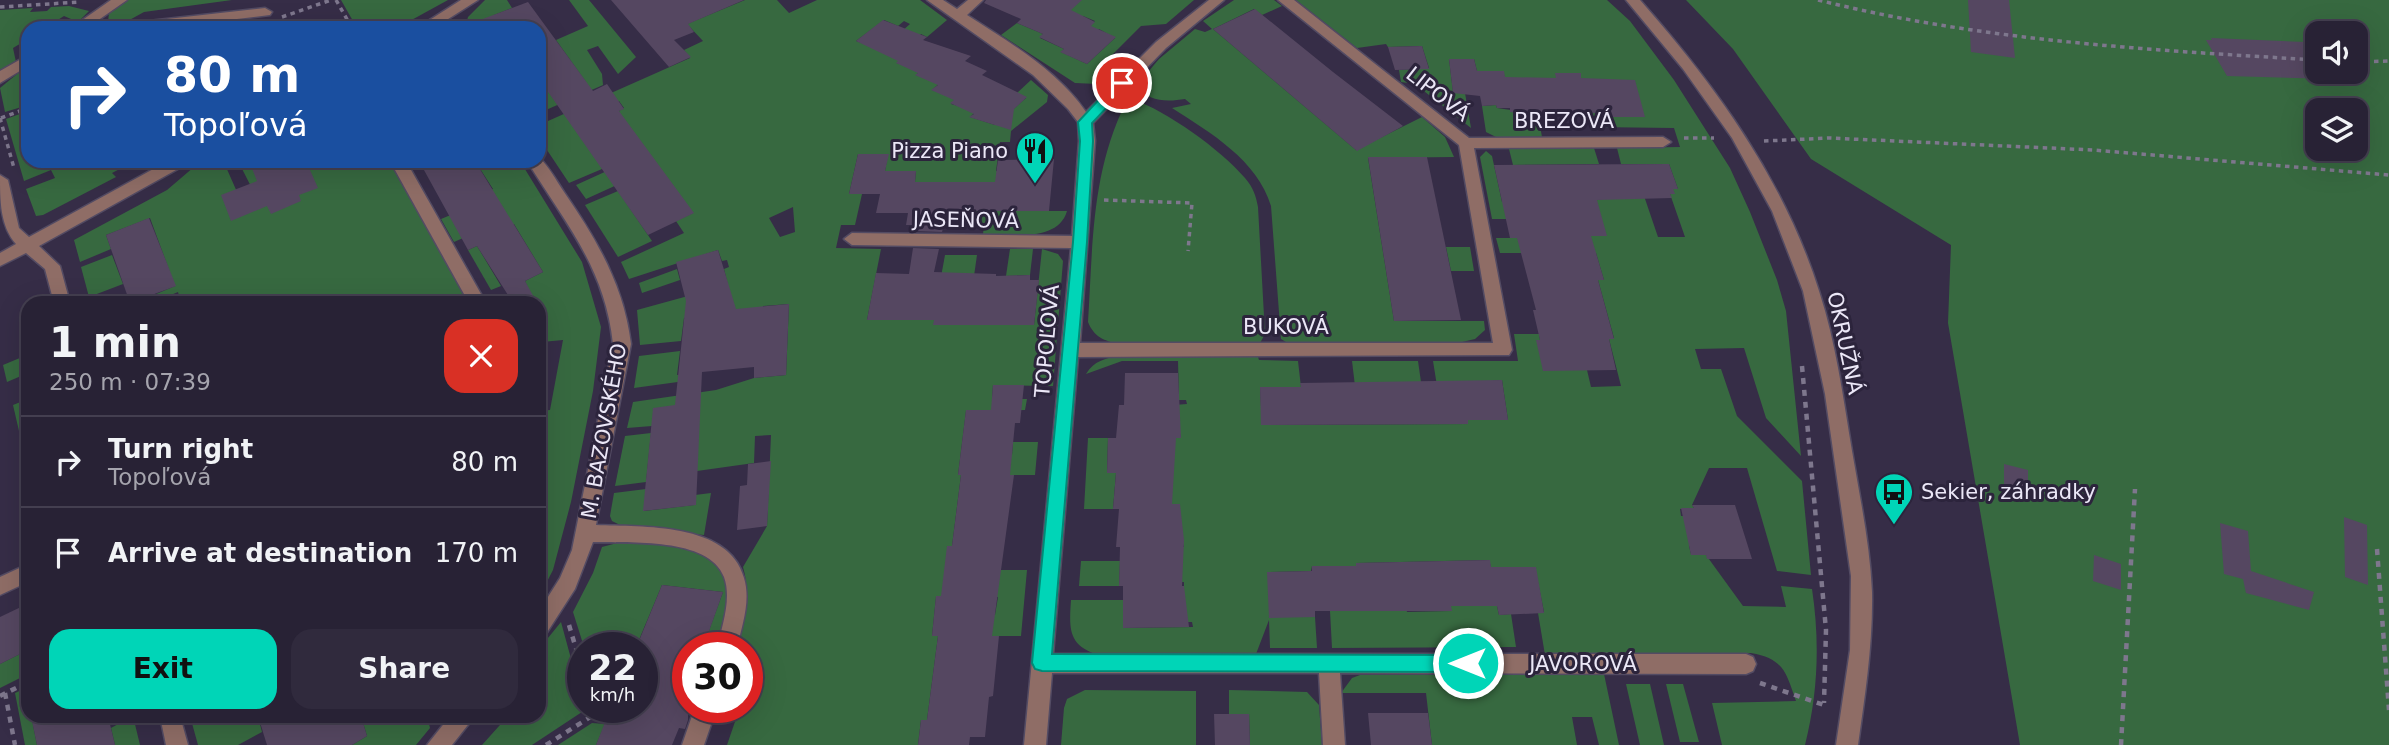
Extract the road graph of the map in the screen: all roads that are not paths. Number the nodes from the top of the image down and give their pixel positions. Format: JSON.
{"nodes":[{"id":1,"x":471,"y":0,"type":"edge"},
{"id":2,"x":934,"y":0,"type":"edge"},
{"id":3,"x":976,"y":0,"type":"edge"},
{"id":4,"x":1217,"y":0,"type":"edge"},
{"id":5,"x":1285,"y":0,"type":"edge"},
{"id":6,"x":1633,"y":0,"type":"edge"},
{"id":7,"x":118,"y":1,"type":"edge"},
{"id":8,"x":265,"y":12,"type":"dead end"},
{"id":9,"x":957,"y":16,"type":"junction"},
{"id":10,"x":88,"y":21,"type":"edge"},
{"id":11,"x":185,"y":21,"type":"edge"},
{"id":12,"x":448,"y":21,"type":"edge"},
{"id":13,"x":21,"y":64,"type":"edge"},
{"id":14,"x":0,"y":78,"type":"edge"},
{"id":15,"x":1085,"y":122,"type":"junction"},
{"id":16,"x":1670,"y":140,"type":"road end"},
{"id":17,"x":1466,"y":142,"type":"junction"},
{"id":18,"x":167,"y":168,"type":"edge"},
{"id":19,"x":402,"y":168,"type":"edge"},
{"id":20,"x":540,"y":168,"type":"edge"},
{"id":21,"x":0,"y":180,"type":"edge"},
{"id":22,"x":852,"y":239,"type":"dead end"},
{"id":23,"x":1080,"y":242,"type":"junction"},
{"id":24,"x":26,"y":246,"type":"junction"},
{"id":25,"x":0,"y":260,"type":"edge"},
{"id":26,"x":60,"y":296,"type":"edge"},
{"id":27,"x":474,"y":296,"type":"edge"},
{"id":28,"x":1069,"y":350,"type":"junction"},
{"id":29,"x":1503,"y":350,"type":"joint"},
{"id":30,"x":587,"y":533,"type":"junction"},
{"id":31,"x":21,"y":576,"type":"edge"},
{"id":32,"x":0,"y":586,"type":"edge"},
{"id":33,"x":546,"y":617,"type":"edge"},
{"id":34,"x":731,"y":632,"type":"edge"},
{"id":35,"x":1042,"y":663,"type":"junction"},
{"id":36,"x":1329,"y":663,"type":"junction"},
{"id":37,"x":1746,"y":664,"type":"dead end"},
{"id":38,"x":172,"y":723,"type":"edge"},
{"id":39,"x":453,"y":723,"type":"edge"},
{"id":40,"x":701,"y":723,"type":"edge"},
{"id":41,"x":177,"y":745,"type":"edge"},
{"id":42,"x":438,"y":745,"type":"edge"},
{"id":43,"x":693,"y":745,"type":"edge"},
{"id":44,"x":1035,"y":745,"type":"edge"},
{"id":45,"x":1334,"y":745,"type":"edge"},
{"id":46,"x":1847,"y":745,"type":"edge"}],
"edges":[{"from":1,"to":12,"type":"street"},
{"from":2,"to":9,"type":"street"},
{"from":3,"to":9,"type":"street"},
{"from":4,"to":15,"type":"street"},
{"from":5,"to":17,"type":"street","name":"LIPOVÁ"},
{"from":6,"to":46,"type":"street","name":"OKRUŽNÁ"},
{"from":7,"to":10,"type":"street"},
{"from":8,"to":11,"type":"street"},
{"from":9,"to":15,"type":"street"},
{"from":13,"to":14,"type":"street"},
{"from":15,"to":23,"type":"street","name":"TOPOĽOVÁ"},
{"from":16,"to":17,"type":"street","name":"BREZOVÁ"},
{"from":17,"to":29,"type":"street","name":"LIPOVÁ"},
{"from":18,"to":24,"type":"street"},
{"from":19,"to":27,"type":"street"},
{"from":20,"to":30,"type":"street","name":"M. BAZOVSKÉHO"},
{"from":21,"to":24,"type":"street"},
{"from":22,"to":23,"type":"street","name":"JASEŇOVÁ"},
{"from":23,"to":28,"type":"street","name":"TOPOĽOVÁ"},
{"from":24,"to":25,"type":"street"},
{"from":24,"to":26,"type":"street"},
{"from":28,"to":29,"type":"street","name":"BUKOVÁ"},
{"from":28,"to":35,"type":"street","name":"TOPOĽOVÁ"},
{"from":30,"to":33,"type":"street","name":"M. BAZOVSKÉHO"},
{"from":30,"to":34,"type":"street"},
{"from":31,"to":32,"type":"street"},
{"from":35,"to":36,"type":"street","name":"JAVOROVÁ"},
{"from":35,"to":44,"type":"street","name":"TOPOĽOVÁ"},
{"from":36,"to":37,"type":"street","name":"JAVOROVÁ"},
{"from":36,"to":45,"type":"street"},
{"from":38,"to":41,"type":"street"},
{"from":39,"to":42,"type":"street"},
{"from":40,"to":43,"type":"street"}]}
